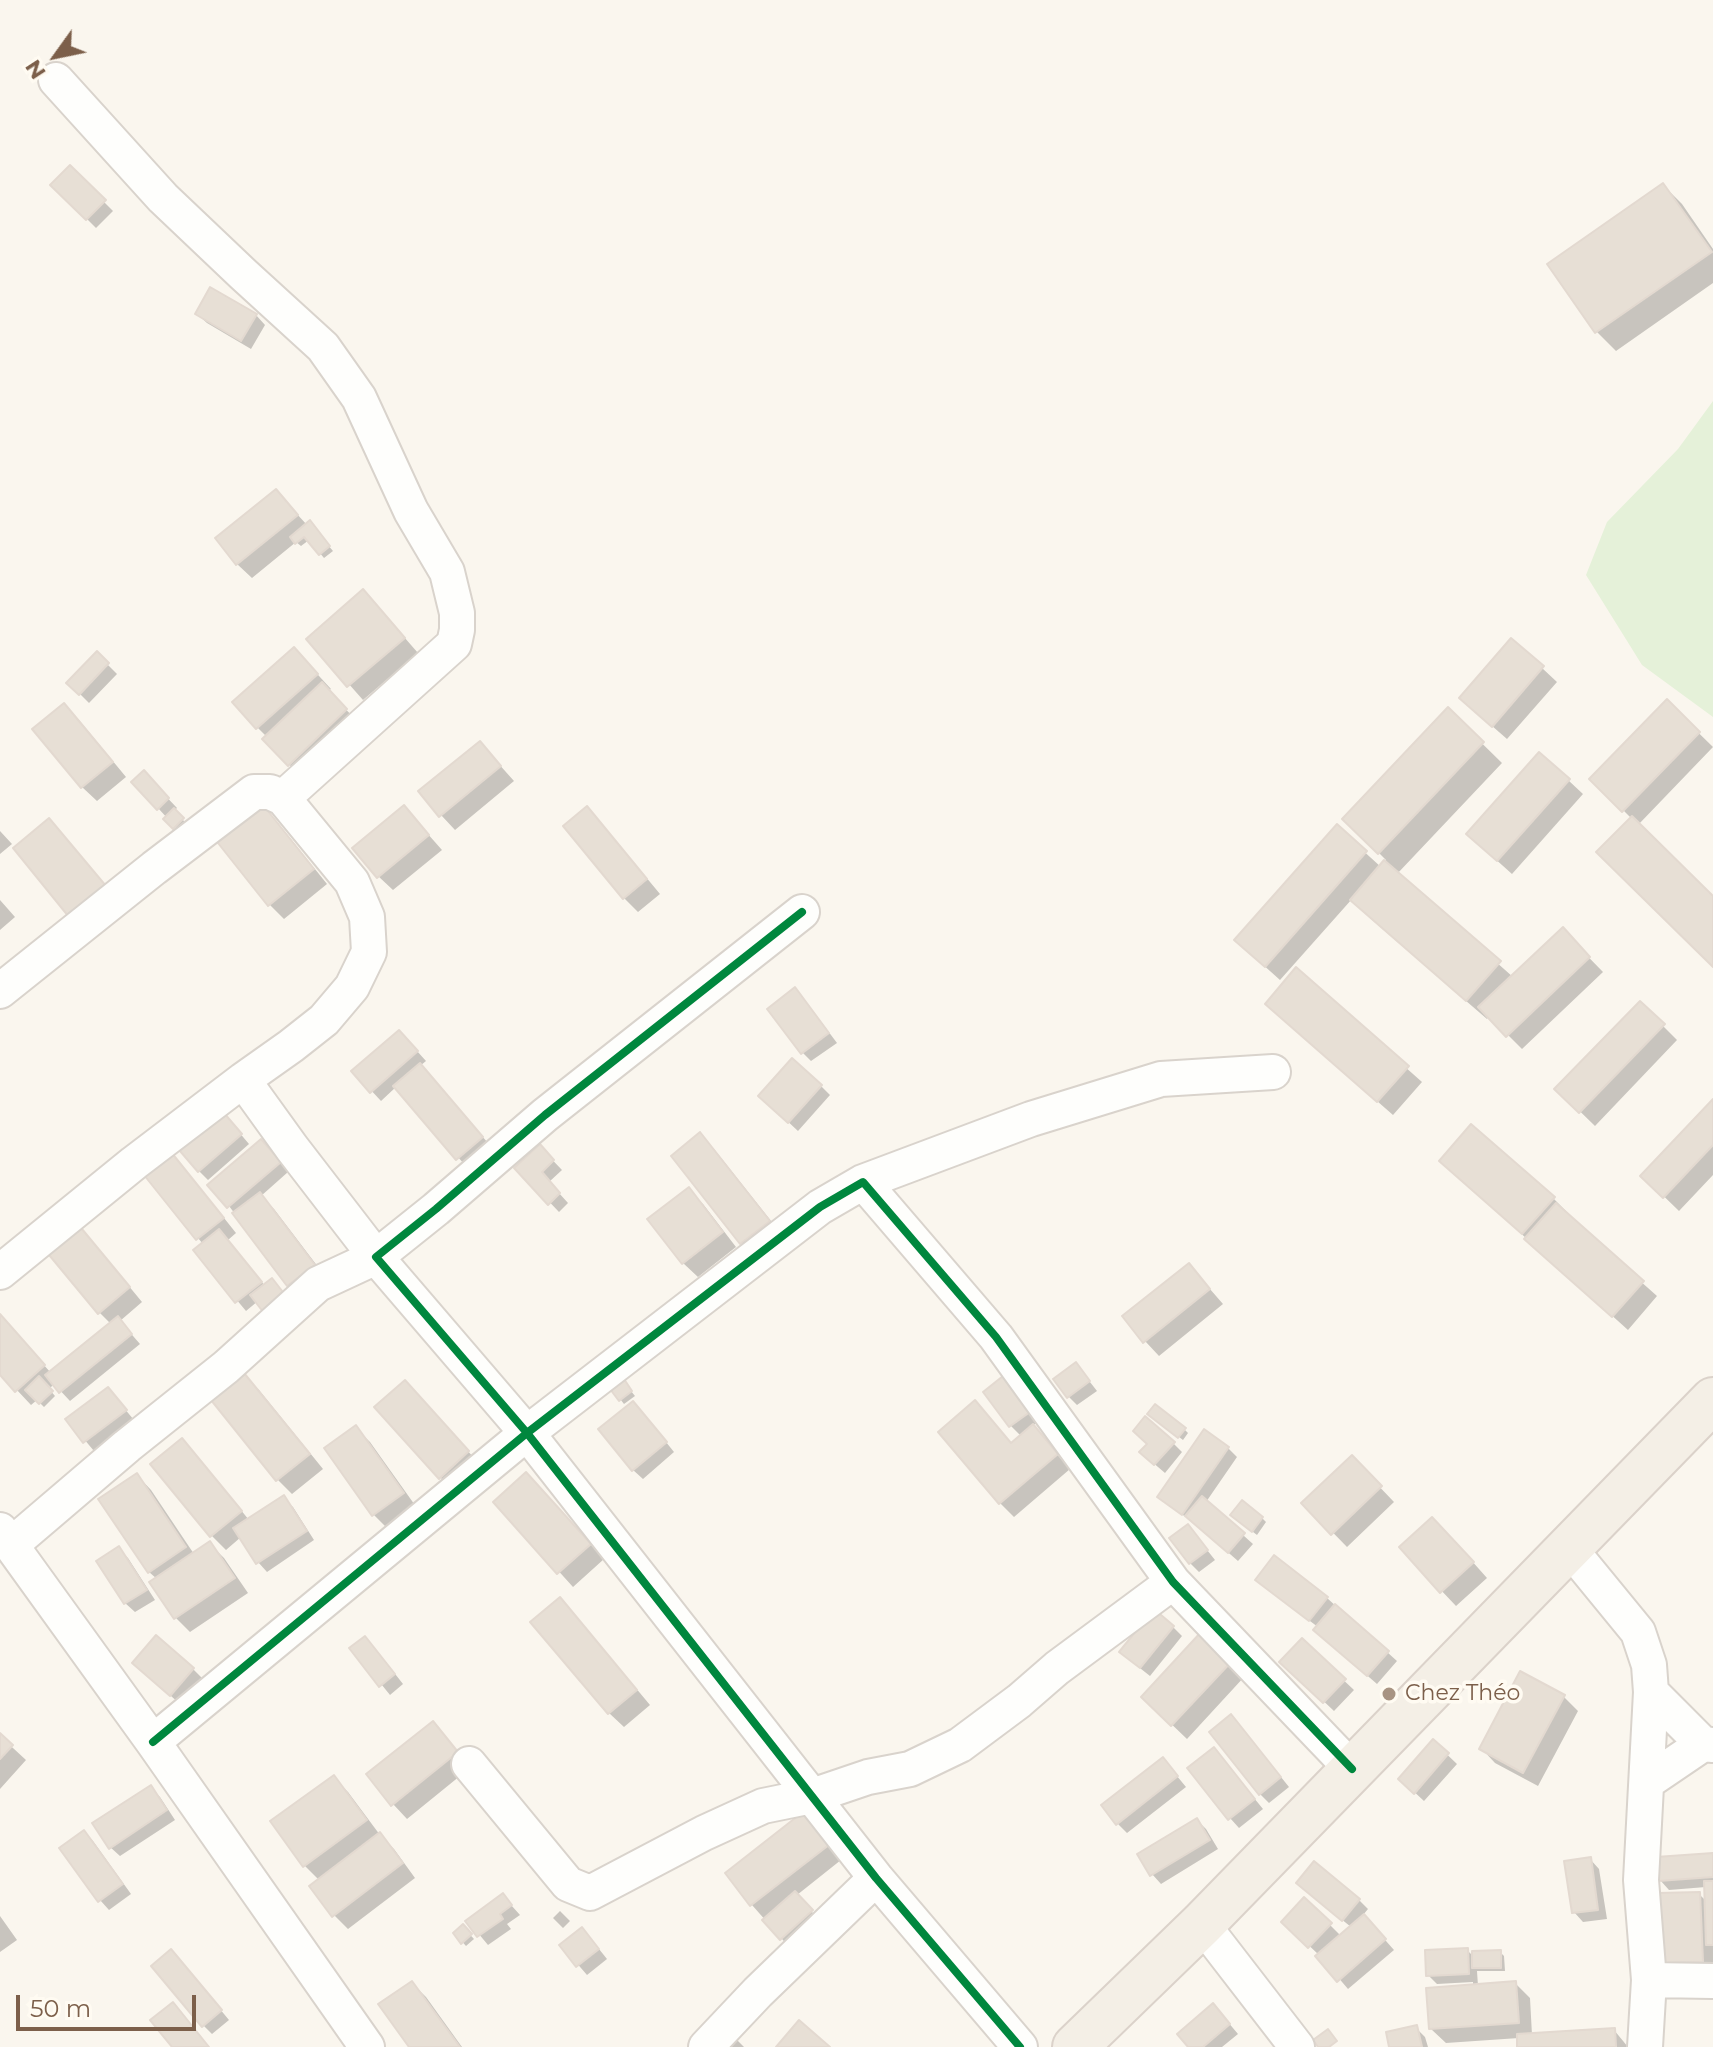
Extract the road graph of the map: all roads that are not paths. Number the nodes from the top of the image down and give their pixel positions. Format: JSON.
{"nodes":[{"id":1,"x":56,"y":80,"type":"dead end"},
{"id":2,"x":283,"y":798,"type":"junction"},
{"id":3,"x":802,"y":912,"type":"dead end"},
{"id":4,"x":0,"y":991,"type":"edge"},
{"id":5,"x":1273,"y":1072,"type":"dead end"},
{"id":6,"x":243,"y":1080,"type":"junction"},
{"id":7,"x":863,"y":1182,"type":"junction"},
{"id":8,"x":376,"y":1257,"type":"junction"},
{"id":9,"x":0,"y":1272,"type":"edge"},
{"id":10,"x":1713,"y":1400,"type":"edge"},
{"id":11,"x":527,"y":1433,"type":"junction"},
{"id":12,"x":6,"y":1537,"type":"edge"},
{"id":13,"x":1570,"y":1549,"type":"junction"},
{"id":14,"x":1173,"y":1582,"type":"junction"},
{"id":15,"x":1651,"y":1692,"type":"junction"},
{"id":16,"x":153,"y":1742,"type":"junction"},
{"id":17,"x":1708,"y":1744,"type":"edge"},
{"id":18,"x":469,"y":1764,"type":"dead end"},
{"id":19,"x":1352,"y":1769,"type":"junction"},
{"id":20,"x":1647,"y":1782,"type":"junction"},
{"id":21,"x":812,"y":1796,"type":"junction"},
{"id":22,"x":876,"y":1878,"type":"junction"},
{"id":23,"x":1202,"y":1924,"type":"junction"},
{"id":24,"x":1649,"y":1980,"type":"junction"},
{"id":25,"x":1713,"y":1981,"type":"edge"},
{"id":26,"x":1081,"y":2045,"type":"edge"},
{"id":27,"x":367,"y":2047,"type":"edge"},
{"id":28,"x":706,"y":2047,"type":"edge"},
{"id":29,"x":1020,"y":2047,"type":"edge"},
{"id":30,"x":1297,"y":2047,"type":"edge"},
{"id":31,"x":1645,"y":2047,"type":"edge"}],
"edges":[{"from":1,"to":2,"type":"street"},
{"from":2,"to":4,"type":"street"},
{"from":2,"to":6,"type":"street"},
{"from":3,"to":8,"type":"street"},
{"from":5,"to":7,"type":"street"},
{"from":6,"to":8,"type":"street"},
{"from":6,"to":9,"type":"street"},
{"from":7,"to":11,"type":"street"},
{"from":7,"to":14,"type":"street"},
{"from":8,"to":11,"type":"street"},
{"from":8,"to":12,"type":"street"},
{"from":10,"to":13,"type":"main road"},
{"from":11,"to":16,"type":"street"},
{"from":11,"to":21,"type":"street"},
{"from":12,"to":16,"type":"street"},
{"from":13,"to":15,"type":"street"},
{"from":13,"to":19,"type":"main road"},
{"from":14,"to":19,"type":"street"},
{"from":14,"to":21,"type":"street"},
{"from":15,"to":17,"type":"street"},
{"from":15,"to":20,"type":"street"},
{"from":16,"to":27,"type":"street"},
{"from":17,"to":20,"type":"street"},
{"from":18,"to":21,"type":"street"},
{"from":19,"to":23,"type":"main road"},
{"from":20,"to":24,"type":"street"},
{"from":21,"to":22,"type":"street"},
{"from":22,"to":28,"type":"street"},
{"from":22,"to":29,"type":"street"},
{"from":23,"to":26,"type":"main road"},
{"from":23,"to":30,"type":"street"},
{"from":24,"to":25,"type":"street"},
{"from":24,"to":31,"type":"street"}]}
